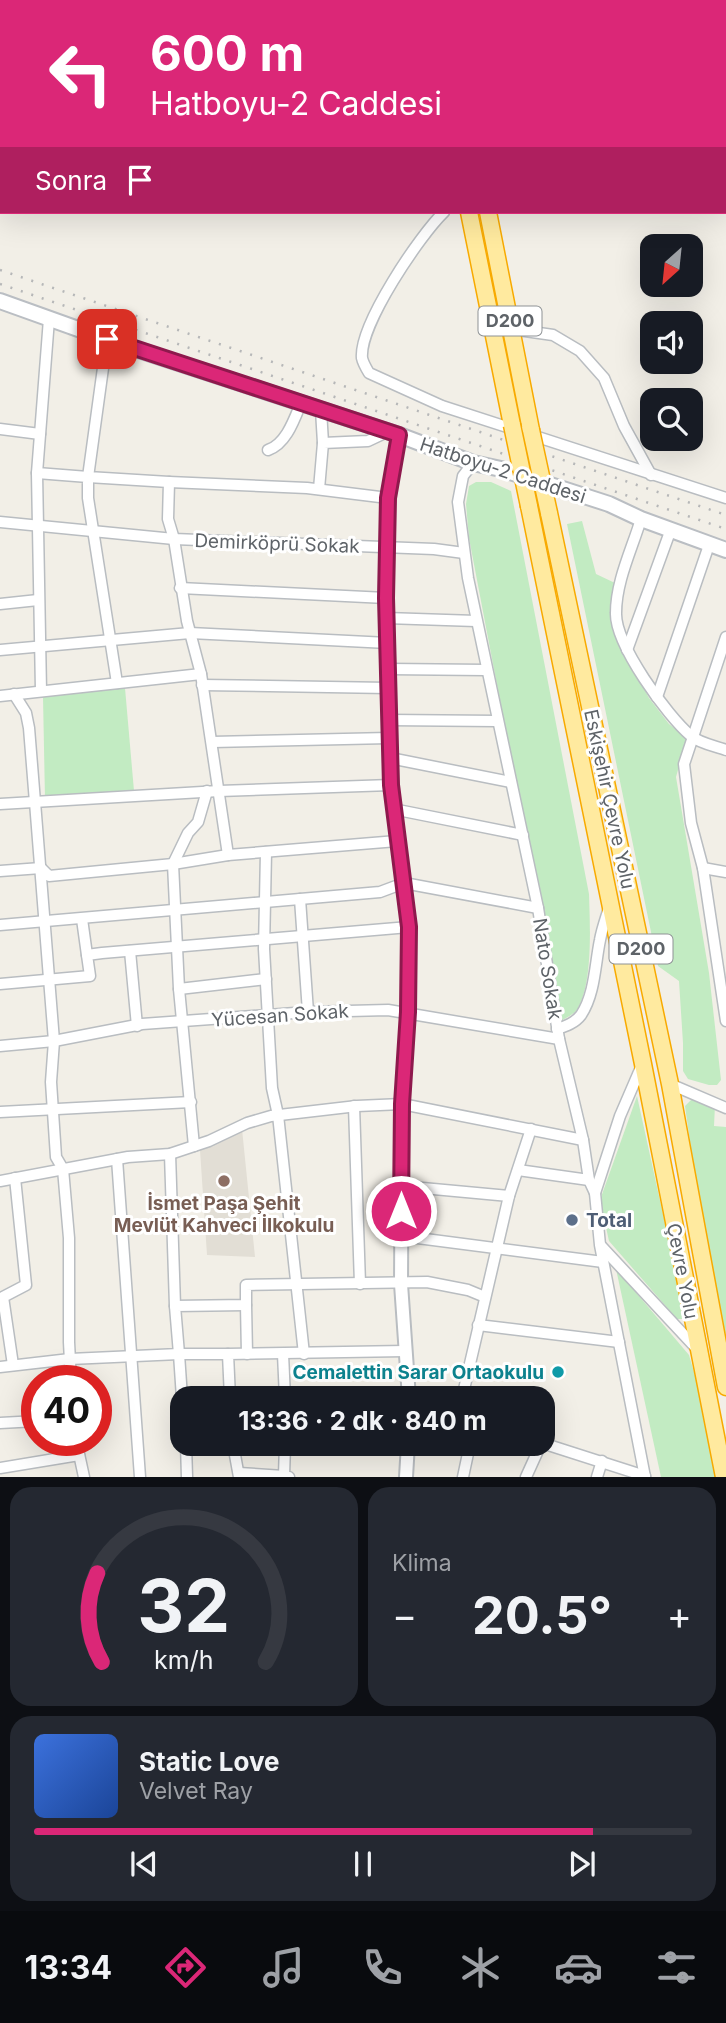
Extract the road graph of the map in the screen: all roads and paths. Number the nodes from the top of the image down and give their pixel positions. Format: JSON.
{"nodes":[{"id":1,"x":443,"y":214,"type":"edge"},
{"id":2,"x":469,"y":214,"type":"edge"},
{"id":3,"x":488,"y":214,"type":"edge"},
{"id":4,"x":0,"y":302,"type":"edge"},
{"id":5,"x":49,"y":319,"type":"junction"},
{"id":6,"x":511,"y":329,"type":"junction"},
{"id":7,"x":107,"y":339,"type":"junction"},
{"id":8,"x":301,"y":403,"type":"junction"},
{"id":9,"x":321,"y":410,"type":"junction"},
{"id":10,"x":0,"y":429,"type":"edge"},
{"id":11,"x":393,"y":433,"type":"junction"},
{"id":12,"x":40,"y":434,"type":"junction"},
{"id":13,"x":323,"y":443,"type":"junction"},
{"id":14,"x":268,"y":450,"type":"dead end"},
{"id":15,"x":472,"y":463,"type":"junction"},
{"id":16,"x":37,"y":473,"type":"junction"},
{"id":17,"x":651,"y":475,"type":"junction"},
{"id":18,"x":88,"y":477,"type":"junction"},
{"id":19,"x":169,"y":482,"type":"junction"},
{"id":20,"x":319,"y":489,"type":"junction"},
{"id":21,"x":388,"y":498,"type":"junction"},
{"id":22,"x":726,"y":498,"type":"edge"},
{"id":23,"x":641,"y":519,"type":"junction"},
{"id":24,"x":0,"y":522,"type":"edge"},
{"id":25,"x":38,"y":526,"type":"junction"},
{"id":26,"x":671,"y":529,"type":"junction"},
{"id":27,"x":93,"y":531,"type":"junction"},
{"id":28,"x":174,"y":540,"type":"junction"},
{"id":29,"x":709,"y":544,"type":"junction"},
{"id":30,"x":387,"y":547,"type":"junction"},
{"id":31,"x":726,"y":550,"type":"edge"},
{"id":32,"x":464,"y":553,"type":"junction"},
{"id":33,"x":180,"y":588,"type":"junction"},
{"id":34,"x":386,"y":598,"type":"junction"},
{"id":35,"x":38,"y":600,"type":"junction"},
{"id":36,"x":0,"y":604,"type":"edge"},
{"id":37,"x":386,"y":618,"type":"junction"},
{"id":38,"x":477,"y":621,"type":"junction"},
{"id":39,"x":190,"y":633,"type":"junction"},
{"id":40,"x":726,"y":637,"type":"edge"},
{"id":41,"x":111,"y":640,"type":"junction"},
{"id":42,"x":388,"y":643,"type":"junction"},
{"id":43,"x":40,"y":647,"type":"junction"},
{"id":44,"x":0,"y":650,"type":"edge"},
{"id":45,"x":627,"y":650,"type":"junction"},
{"id":46,"x":388,"y":669,"type":"junction"},
{"id":47,"x":486,"y":670,"type":"junction"},
{"id":48,"x":201,"y":674,"type":"junction"},
{"id":49,"x":117,"y":683,"type":"junction"},
{"id":50,"x":202,"y":685,"type":"junction"},
{"id":51,"x":388,"y":688,"type":"junction"},
{"id":52,"x":41,"y":691,"type":"junction"},
{"id":53,"x":14,"y":694,"type":"junction"},
{"id":54,"x":0,"y":696,"type":"edge"},
{"id":55,"x":657,"y":696,"type":"junction"},
{"id":56,"x":388,"y":720,"type":"junction"},
{"id":57,"x":497,"y":721,"type":"junction"},
{"id":58,"x":389,"y":738,"type":"junction"},
{"id":59,"x":692,"y":738,"type":"junction"},
{"id":60,"x":212,"y":742,"type":"junction"},
{"id":61,"x":726,"y":750,"type":"edge"},
{"id":62,"x":390,"y":758,"type":"junction"},
{"id":63,"x":511,"y":782,"type":"junction"},
{"id":64,"x":391,"y":785,"type":"junction"},
{"id":65,"x":219,"y":791,"type":"junction"},
{"id":66,"x":207,"y":792,"type":"junction"},
{"id":67,"x":35,"y":802,"type":"junction"},
{"id":68,"x":0,"y":804,"type":"edge"},
{"id":69,"x":393,"y":808,"type":"junction"},
{"id":70,"x":523,"y":835,"type":"junction"},
{"id":71,"x":397,"y":841,"type":"junction"},
{"id":72,"x":266,"y":852,"type":"junction"},
{"id":73,"x":228,"y":855,"type":"junction"},
{"id":74,"x":173,"y":864,"type":"junction"},
{"id":75,"x":41,"y":868,"type":"junction"},
{"id":76,"x":703,"y":868,"type":"junction"},
{"id":77,"x":0,"y":871,"type":"edge"},
{"id":78,"x":726,"y":872,"type":"edge"},
{"id":79,"x":404,"y":883,"type":"junction"},
{"id":80,"x":300,"y":899,"type":"junction"},
{"id":81,"x":265,"y":902,"type":"junction"},
{"id":82,"x":538,"y":908,"type":"junction"},
{"id":83,"x":609,"y":908,"type":"junction"},
{"id":84,"x":176,"y":909,"type":"junction"},
{"id":85,"x":82,"y":919,"type":"junction"},
{"id":86,"x":44,"y":922,"type":"junction"},
{"id":87,"x":0,"y":925,"type":"edge"},
{"id":88,"x":409,"y":927,"type":"junction"},
{"id":89,"x":304,"y":936,"type":"junction"},
{"id":90,"x":264,"y":939,"type":"junction"},
{"id":91,"x":177,"y":946,"type":"junction"},
{"id":92,"x":130,"y":951,"type":"junction"},
{"id":93,"x":87,"y":956,"type":"junction"},
{"id":94,"x":721,"y":959,"type":"edge"},
{"id":95,"x":266,"y":979,"type":"junction"},
{"id":96,"x":48,"y":981,"type":"junction"},
{"id":97,"x":0,"y":984,"type":"edge"},
{"id":98,"x":179,"y":989,"type":"junction"},
{"id":99,"x":308,"y":1012,"type":"junction"},
{"id":100,"x":408,"y":1012,"type":"junction"},
{"id":101,"x":269,"y":1015,"type":"junction"},
{"id":102,"x":183,"y":1021,"type":"junction"},
{"id":103,"x":726,"y":1021,"type":"edge"},
{"id":104,"x":137,"y":1026,"type":"junction"},
{"id":105,"x":558,"y":1034,"type":"junction"},
{"id":106,"x":54,"y":1041,"type":"junction"},
{"id":107,"x":0,"y":1046,"type":"edge"},
{"id":108,"x":643,"y":1064,"type":"junction"},
{"id":109,"x":670,"y":1084,"type":"junction"},
{"id":110,"x":191,"y":1102,"type":"junction"},
{"id":111,"x":402,"y":1104,"type":"junction"},
{"id":112,"x":354,"y":1106,"type":"junction"},
{"id":113,"x":726,"y":1108,"type":"edge"},
{"id":114,"x":53,"y":1111,"type":"junction"},
{"id":115,"x":0,"y":1112,"type":"edge"},
{"id":116,"x":278,"y":1115,"type":"junction"},
{"id":117,"x":531,"y":1129,"type":"junction"},
{"id":118,"x":583,"y":1140,"type":"junction"},
{"id":119,"x":194,"y":1146,"type":"junction"},
{"id":120,"x":170,"y":1154,"type":"junction"},
{"id":121,"x":117,"y":1159,"type":"junction"},
{"id":122,"x":63,"y":1169,"type":"junction"},
{"id":123,"x":518,"y":1170,"type":"junction"},
{"id":124,"x":15,"y":1178,"type":"junction"},
{"id":125,"x":589,"y":1180,"type":"junction"},
{"id":126,"x":0,"y":1181,"type":"edge"},
{"id":127,"x":401,"y":1186,"type":"junction"},
{"id":128,"x":595,"y":1193,"type":"junction"},
{"id":129,"x":509,"y":1196,"type":"junction"},
{"id":130,"x":401,"y":1236,"type":"junction"},
{"id":131,"x":600,"y":1245,"type":"junction"},
{"id":132,"x":499,"y":1249,"type":"junction"},
{"id":133,"x":603,"y":1262,"type":"junction"},
{"id":134,"x":360,"y":1284,"type":"junction"},
{"id":135,"x":401,"y":1284,"type":"junction"},
{"id":136,"x":295,"y":1285,"type":"junction"},
{"id":137,"x":485,"y":1297,"type":"junction"},
{"id":138,"x":2,"y":1301,"type":"edge"},
{"id":139,"x":246,"y":1305,"type":"junction"},
{"id":140,"x":175,"y":1306,"type":"junction"},
{"id":141,"x":478,"y":1325,"type":"junction"},
{"id":142,"x":619,"y":1342,"type":"junction"},
{"id":143,"x":698,"y":1350,"type":"junction"},
{"id":144,"x":405,"y":1351,"type":"junction"},
{"id":145,"x":179,"y":1354,"type":"junction"},
{"id":146,"x":228,"y":1354,"type":"junction"},
{"id":147,"x":247,"y":1354,"type":"junction"},
{"id":148,"x":283,"y":1354,"type":"junction"},
{"id":149,"x":304,"y":1354,"type":"junction"},
{"id":150,"x":133,"y":1356,"type":"junction"},
{"id":151,"x":70,"y":1359,"type":"junction"},
{"id":152,"x":13,"y":1365,"type":"junction"},
{"id":153,"x":70,"y":1365,"type":"edge"},
{"id":154,"x":0,"y":1367,"type":"edge"},
{"id":155,"x":182,"y":1386,"type":"edge"},
{"id":156,"x":229,"y":1386,"type":"edge"},
{"id":157,"x":284,"y":1386,"type":"edge"},
{"id":158,"x":408,"y":1386,"type":"edge"},
{"id":159,"x":465,"y":1386,"type":"edge"},
{"id":160,"x":726,"y":1387,"type":"edge"},
{"id":161,"x":21,"y":1422,"type":"edge"},
{"id":162,"x":0,"y":1423,"type":"edge"},
{"id":163,"x":555,"y":1448,"type":"edge"},
{"id":164,"x":73,"y":1456,"type":"edge"},
{"id":165,"x":79,"y":1456,"type":"edge"},
{"id":166,"x":186,"y":1456,"type":"edge"},
{"id":167,"x":235,"y":1456,"type":"edge"},
{"id":168,"x":285,"y":1456,"type":"edge"},
{"id":169,"x":407,"y":1456,"type":"edge"},
{"id":170,"x":467,"y":1456,"type":"edge"},
{"id":171,"x":536,"y":1456,"type":"edge"},
{"id":172,"x":602,"y":1461,"type":"junction"},
{"id":173,"x":0,"y":1468,"type":"edge"},
{"id":174,"x":239,"y":1475,"type":"edge"},
{"id":175,"x":284,"y":1476,"type":"edge"},
{"id":176,"x":645,"y":1476,"type":"edge"},
{"id":177,"x":84,"y":1477,"type":"edge"},
{"id":178,"x":140,"y":1477,"type":"edge"},
{"id":179,"x":187,"y":1477,"type":"edge"},
{"id":180,"x":290,"y":1477,"type":"edge"},
{"id":181,"x":406,"y":1477,"type":"edge"},
{"id":182,"x":463,"y":1477,"type":"edge"},
{"id":183,"x":526,"y":1477,"type":"edge"},
{"id":184,"x":597,"y":1477,"type":"edge"},
{"id":185,"x":724,"y":1477,"type":"edge"}],
"edges":[{"from":1,"to":17,"type":"street"},
{"from":2,"to":83,"type":"highway","name":"Eskişehir Çevre Yolu","number":"D200","bridge":true},
{"from":3,"to":6,"type":"highway","name":"Eskişehir Çevre Yolu","number":"D200"},
{"from":4,"to":5,"type":"main road","name":"Hatboyu-2 Caddesi"},
{"from":5,"to":7,"type":"main road","name":"Hatboyu-2 Caddesi"},
{"from":5,"to":12,"type":"street"},
{"from":6,"to":17,"type":"street"},
{"from":6,"to":109,"type":"highway","name":"Eskişehir Çevre Yolu","number":"D200","bridge":true},
{"from":7,"to":8,"type":"main road","name":"Hatboyu-2 Caddesi"},
{"from":7,"to":18,"type":"street"},
{"from":8,"to":9,"type":"main road","name":"Hatboyu-2 Caddesi"},
{"from":8,"to":14,"type":"street"},
{"from":9,"to":11,"type":"main road","name":"Hatboyu-2 Caddesi"},
{"from":9,"to":13,"type":"street"},
{"from":10,"to":12,"type":"street"},
{"from":11,"to":13,"type":"street"},
{"from":11,"to":15,"type":"main road","name":"Hatboyu-2 Caddesi"},
{"from":11,"to":21,"type":"street"},
{"from":12,"to":16,"type":"street"},
{"from":13,"to":20,"type":"street"},
{"from":15,"to":23,"type":"main road","name":"Hatboyu-2 Caddesi"},
{"from":15,"to":32,"type":"street","name":"Nato Sokak"},
{"from":16,"to":18,"type":"street"},
{"from":16,"to":25,"type":"street"},
{"from":17,"to":22,"type":"street"},
{"from":18,"to":19,"type":"street"},
{"from":18,"to":27,"type":"street"},
{"from":19,"to":20,"type":"street"},
{"from":19,"to":28,"type":"street"},
{"from":20,"to":21,"type":"street"},
{"from":21,"to":30,"type":"street"},
{"from":23,"to":26,"type":"main road","name":"Hatboyu-2 Caddesi"},
{"from":23,"to":45,"type":"street"},
{"from":24,"to":25,"type":"street","name":"Demirköprü Sokak"},
{"from":25,"to":27,"type":"street","name":"Demirköprü Sokak"},
{"from":25,"to":35,"type":"street"},
{"from":26,"to":29,"type":"main road","name":"Hatboyu-2 Caddesi"},
{"from":26,"to":45,"type":"street"},
{"from":27,"to":28,"type":"street","name":"Demirköprü Sokak"},
{"from":27,"to":41,"type":"street"},
{"from":28,"to":30,"type":"street","name":"Demirköprü Sokak"},
{"from":28,"to":33,"type":"street"},
{"from":29,"to":31,"type":"main road","name":"Hatboyu-2 Caddesi"},
{"from":29,"to":55,"type":"street"},
{"from":30,"to":32,"type":"street","name":"Demirköprü Sokak"},
{"from":30,"to":34,"type":"street"},
{"from":32,"to":38,"type":"street","name":"Nato Sokak"},
{"from":33,"to":34,"type":"street"},
{"from":33,"to":39,"type":"street"},
{"from":34,"to":37,"type":"street"},
{"from":35,"to":36,"type":"street"},
{"from":35,"to":43,"type":"street"},
{"from":37,"to":38,"type":"street"},
{"from":37,"to":42,"type":"street"},
{"from":38,"to":47,"type":"street","name":"Nato Sokak"},
{"from":39,"to":41,"type":"street"},
{"from":39,"to":42,"type":"street"},
{"from":39,"to":48,"type":"street"},
{"from":40,"to":59,"type":"street"},
{"from":41,"to":43,"type":"street"},
{"from":41,"to":49,"type":"street"},
{"from":42,"to":46,"type":"street"},
{"from":43,"to":44,"type":"street"},
{"from":43,"to":52,"type":"street"},
{"from":45,"to":55,"type":"street"},
{"from":46,"to":47,"type":"street"},
{"from":46,"to":51,"type":"street"},
{"from":47,"to":57,"type":"street","name":"Nato Sokak"},
{"from":48,"to":49,"type":"street"},
{"from":48,"to":50,"type":"street"},
{"from":49,"to":52,"type":"street"},
{"from":50,"to":51,"type":"street"},
{"from":50,"to":60,"type":"street"},
{"from":51,"to":56,"type":"street"},
{"from":52,"to":53,"type":"street"},
{"from":53,"to":54,"type":"street"},
{"from":53,"to":67,"type":"street"},
{"from":55,"to":59,"type":"street"},
{"from":56,"to":57,"type":"street"},
{"from":56,"to":58,"type":"street"},
{"from":57,"to":63,"type":"street","name":"Nato Sokak"},
{"from":58,"to":60,"type":"street"},
{"from":58,"to":62,"type":"street"},
{"from":59,"to":61,"type":"street"},
{"from":59,"to":76,"type":"street"},
{"from":60,"to":65,"type":"street"},
{"from":62,"to":63,"type":"street"},
{"from":62,"to":64,"type":"street"},
{"from":63,"to":70,"type":"street","name":"Nato Sokak"},
{"from":64,"to":65,"type":"street"},
{"from":64,"to":69,"type":"street"},
{"from":65,"to":66,"type":"street"},
{"from":65,"to":73,"type":"street"},
{"from":66,"to":67,"type":"street"},
{"from":66,"to":74,"type":"street"},
{"from":67,"to":68,"type":"street"},
{"from":67,"to":75,"type":"street"},
{"from":69,"to":70,"type":"street"},
{"from":69,"to":71,"type":"street"},
{"from":70,"to":82,"type":"street","name":"Nato Sokak"},
{"from":71,"to":72,"type":"street"},
{"from":71,"to":79,"type":"street"},
{"from":72,"to":73,"type":"street"},
{"from":72,"to":81,"type":"street"},
{"from":73,"to":74,"type":"street"},
{"from":74,"to":75,"type":"street"},
{"from":74,"to":84,"type":"street"},
{"from":75,"to":77,"type":"street"},
{"from":75,"to":86,"type":"street"},
{"from":76,"to":78,"type":"street"},
{"from":76,"to":94,"type":"street"},
{"from":79,"to":80,"type":"street"},
{"from":79,"to":82,"type":"street"},
{"from":79,"to":88,"type":"street"},
{"from":80,"to":81,"type":"street"},
{"from":80,"to":89,"type":"street"},
{"from":81,"to":84,"type":"street"},
{"from":81,"to":90,"type":"street"},
{"from":82,"to":105,"type":"street","name":"Nato Sokak"},
{"from":83,"to":105,"type":"street"},
{"from":83,"to":108,"type":"highway","name":"Eskişehir Çevre Yolu","number":"D200"},
{"from":84,"to":85,"type":"street"},
{"from":84,"to":91,"type":"street"},
{"from":85,"to":86,"type":"street"},
{"from":85,"to":93,"type":"street"},
{"from":86,"to":87,"type":"street"},
{"from":86,"to":96,"type":"street"},
{"from":88,"to":89,"type":"street"},
{"from":88,"to":100,"type":"street"},
{"from":89,"to":90,"type":"street"},
{"from":89,"to":99,"type":"street"},
{"from":90,"to":91,"type":"street"},
{"from":90,"to":95,"type":"street"},
{"from":91,"to":92,"type":"street"},
{"from":91,"to":98,"type":"street"},
{"from":92,"to":93,"type":"street"},
{"from":92,"to":104,"type":"street"},
{"from":93,"to":96,"type":"street"},
{"from":94,"to":103,"type":"street"},
{"from":95,"to":98,"type":"street"},
{"from":95,"to":101,"type":"street"},
{"from":96,"to":97,"type":"street"},
{"from":96,"to":106,"type":"street"},
{"from":98,"to":102,"type":"street"},
{"from":99,"to":100,"type":"street","name":"Yücesan Sokak"},
{"from":99,"to":101,"type":"street","name":"Yücesan Sokak"},
{"from":100,"to":105,"type":"street","name":"Yücesan Sokak"},
{"from":100,"to":111,"type":"street"},
{"from":101,"to":102,"type":"street","name":"Yücesan Sokak"},
{"from":101,"to":116,"type":"street"},
{"from":102,"to":104,"type":"street","name":"Yücesan Sokak"},
{"from":102,"to":110,"type":"street"},
{"from":104,"to":106,"type":"street","name":"Yücesan Sokak"},
{"from":105,"to":118,"type":"street","name":"Nato Sokak"},
{"from":106,"to":107,"type":"street","name":"Yücesan Sokak"},
{"from":106,"to":114,"type":"street"},
{"from":108,"to":128,"type":"street"},
{"from":108,"to":143,"type":"highway","name":"Çevre Yolu","number":"D200"},
{"from":109,"to":113,"type":"street"},
{"from":109,"to":160,"type":"highway","name":"Eskişehir Çevre Yolu","number":"D200"},
{"from":110,"to":114,"type":"street"},
{"from":110,"to":119,"type":"street"},
{"from":111,"to":112,"type":"street"},
{"from":111,"to":117,"type":"street"},
{"from":111,"to":127,"type":"street"},
{"from":112,"to":116,"type":"street"},
{"from":112,"to":134,"type":"street"},
{"from":114,"to":115,"type":"street"},
{"from":114,"to":122,"type":"street"},
{"from":116,"to":119,"type":"street"},
{"from":116,"to":136,"type":"street"},
{"from":117,"to":118,"type":"street"},
{"from":117,"to":123,"type":"street"},
{"from":118,"to":125,"type":"street","name":"Nato Sokak"},
{"from":119,"to":120,"type":"street"},
{"from":120,"to":121,"type":"street"},
{"from":120,"to":140,"type":"street"},
{"from":121,"to":122,"type":"street"},
{"from":121,"to":150,"type":"street"},
{"from":122,"to":124,"type":"street"},
{"from":122,"to":151,"type":"street"},
{"from":123,"to":125,"type":"street"},
{"from":123,"to":129,"type":"street"},
{"from":124,"to":126,"type":"street"},
{"from":124,"to":138,"type":"street"},
{"from":125,"to":128,"type":"street","name":"Nato Sokak"},
{"from":127,"to":129,"type":"street"},
{"from":127,"to":130,"type":"street"},
{"from":128,"to":131,"type":"street","name":"Nato Sokak"},
{"from":129,"to":132,"type":"street"},
{"from":130,"to":132,"type":"street"},
{"from":130,"to":135,"type":"street"},
{"from":131,"to":133,"type":"street","name":"Nato Sokak"},
{"from":131,"to":143,"type":"street"},
{"from":132,"to":133,"type":"street"},
{"from":132,"to":137,"type":"street"},
{"from":133,"to":142,"type":"street","name":"Nato Sokak"},
{"from":134,"to":135,"type":"street"},
{"from":134,"to":136,"type":"street"},
{"from":135,"to":137,"type":"street"},
{"from":135,"to":144,"type":"street"},
{"from":136,"to":139,"type":"street"},
{"from":136,"to":149,"type":"street"},
{"from":137,"to":141,"type":"street"},
{"from":138,"to":152,"type":"street"},
{"from":139,"to":140,"type":"street"},
{"from":139,"to":147,"type":"street"},
{"from":140,"to":145,"type":"street"},
{"from":141,"to":142,"type":"street"},
{"from":141,"to":159,"type":"street"},
{"from":142,"to":176,"type":"street","name":"Nato Sokak"},
{"from":143,"to":185,"type":"highway","name":"Çevre Yolu","number":"D200"},
{"from":144,"to":149,"type":"street"},
{"from":144,"to":158,"type":"street"},
{"from":145,"to":146,"type":"street"},
{"from":145,"to":150,"type":"street"},
{"from":145,"to":155,"type":"street"},
{"from":146,"to":147,"type":"street"},
{"from":146,"to":156,"type":"street"},
{"from":147,"to":148,"type":"street"},
{"from":148,"to":149,"type":"street"},
{"from":148,"to":157,"type":"street"},
{"from":150,"to":151,"type":"street"},
{"from":150,"to":178,"type":"street"},
{"from":151,"to":152,"type":"street"},
{"from":151,"to":153,"type":"street"},
{"from":152,"to":154,"type":"street"},
{"from":161,"to":162,"type":"street"},
{"from":163,"to":172,"type":"street"},
{"from":164,"to":173,"type":"street"},
{"from":165,"to":177,"type":"street"},
{"from":166,"to":179,"type":"street"},
{"from":167,"to":174,"type":"street"},
{"from":168,"to":175,"type":"street"},
{"from":169,"to":181,"type":"street"},
{"from":170,"to":182,"type":"street"},
{"from":171,"to":183,"type":"street"},
{"from":172,"to":176,"type":"street"},
{"from":172,"to":184,"type":"street"},
{"from":174,"to":175,"type":"street"},
{"from":175,"to":180,"type":"street"}]}
